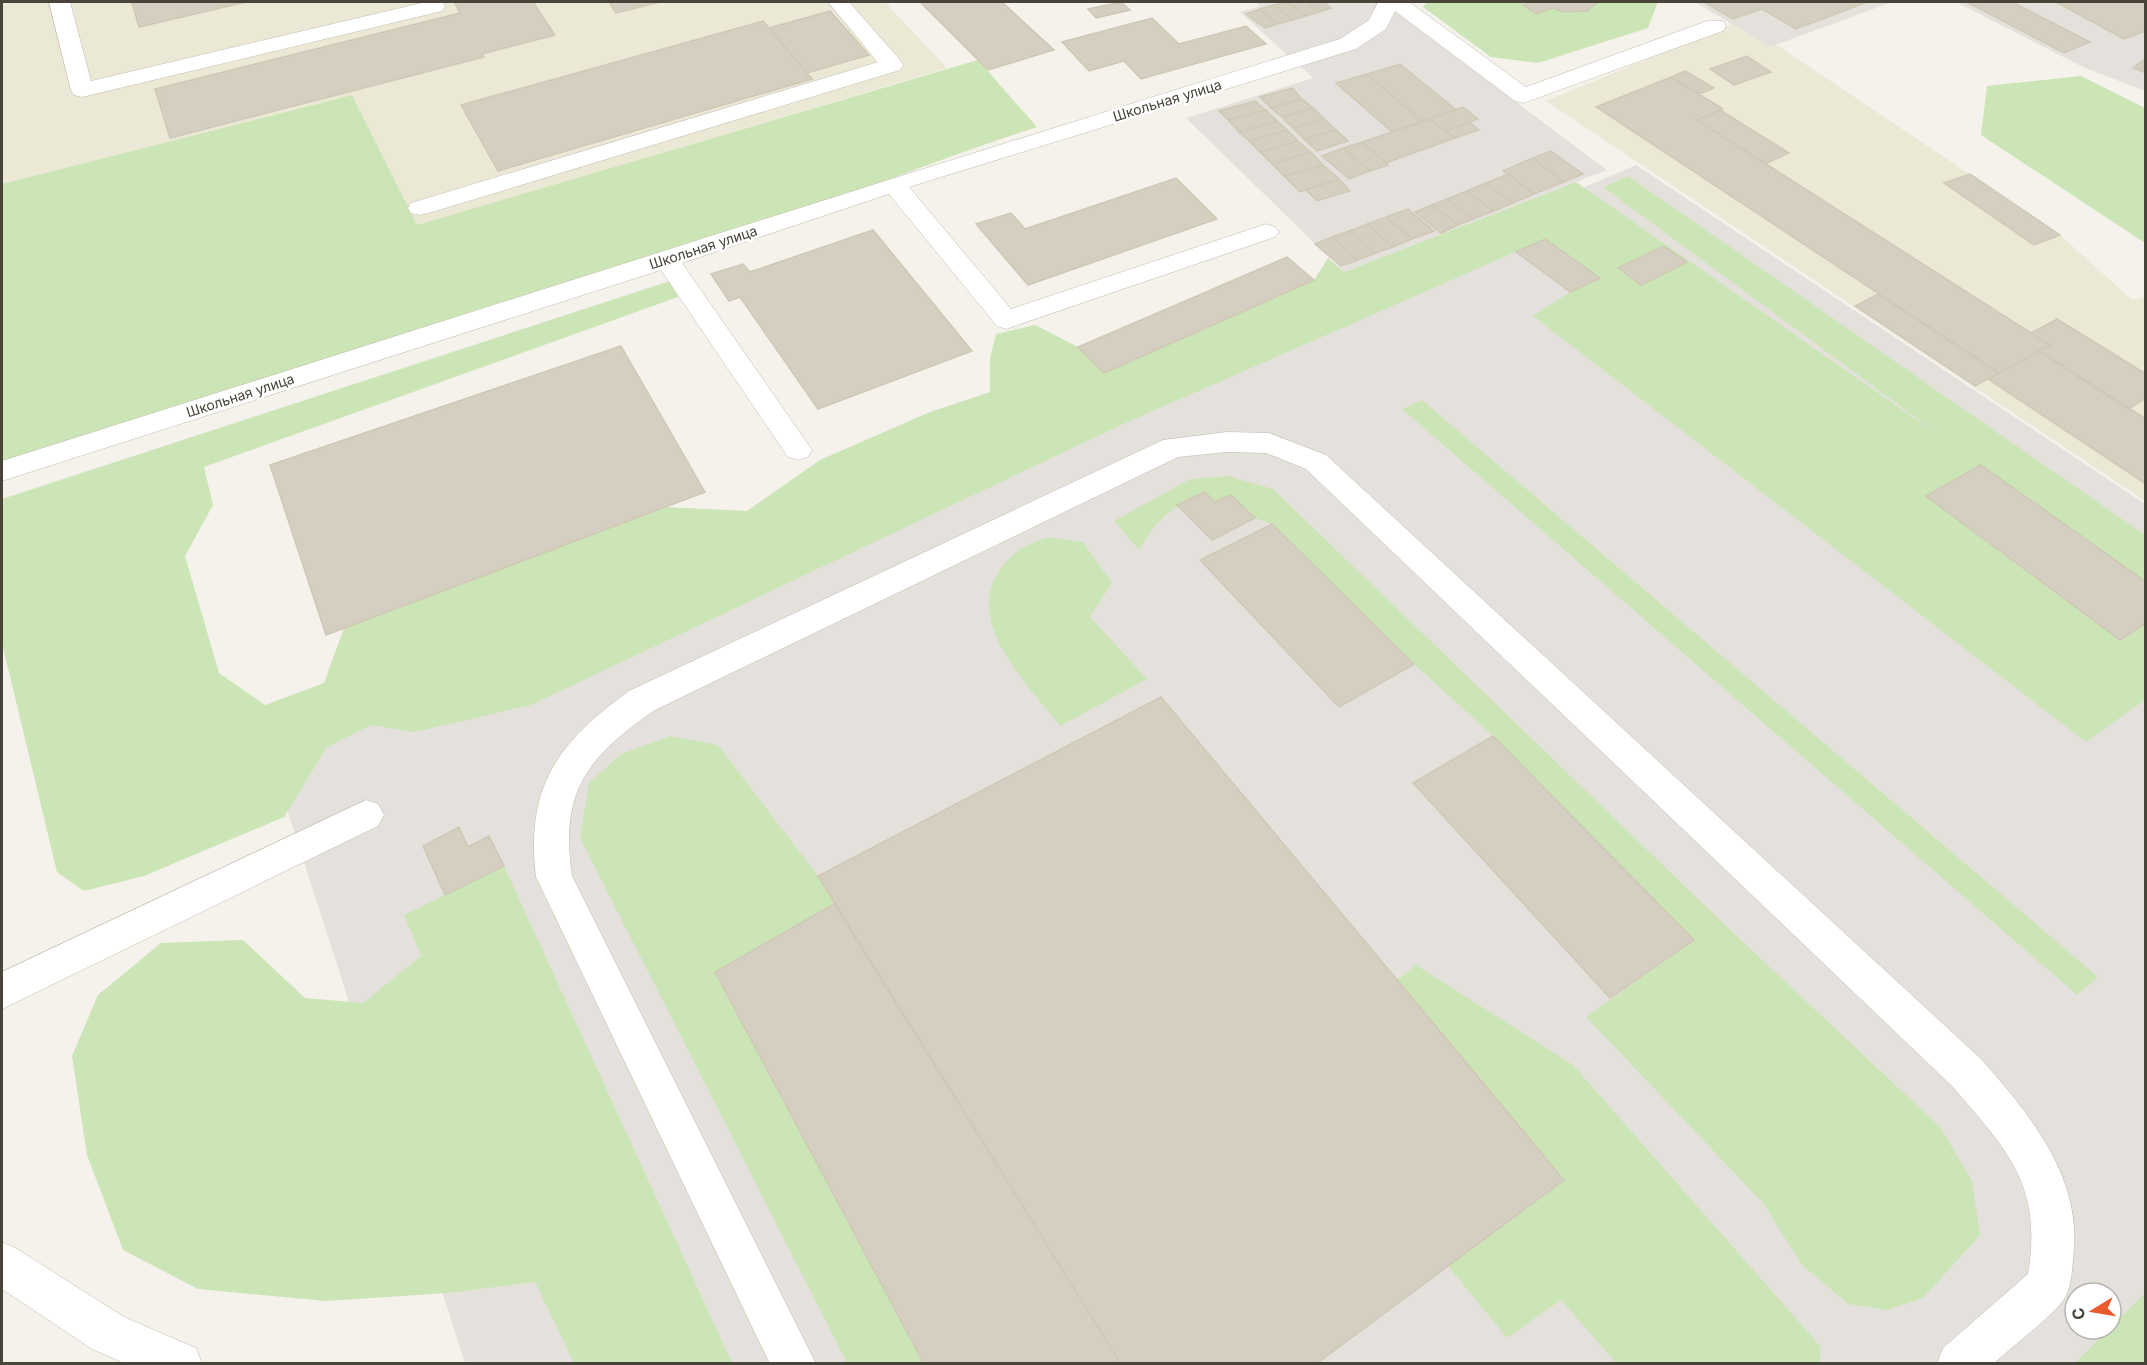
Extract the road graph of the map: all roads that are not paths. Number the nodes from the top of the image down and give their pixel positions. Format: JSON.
{"nodes":[{"id":1,"x":59,"y":2,"type":"edge"},
{"id":2,"x":838,"y":2,"type":"edge"},
{"id":3,"x":1388,"y":2,"type":"edge"},
{"id":4,"x":1396,"y":2,"type":"edge"},
{"id":5,"x":434,"y":6,"type":"dead end"},
{"id":6,"x":1715,"y":26,"type":"dead end"},
{"id":7,"x":894,"y":184,"type":"junction"},
{"id":8,"x":420,"y":208,"type":"dead end"},
{"id":9,"x":1266,"y":232,"type":"dead end"},
{"id":10,"x":667,"y":260,"type":"junction"},
{"id":11,"x":798,"y":450,"type":"dead end"},
{"id":12,"x":2,"y":471,"type":"edge"},
{"id":13,"x":366,"y":815,"type":"dead end"},
{"id":14,"x":2,"y":990,"type":"edge"},
{"id":15,"x":2,"y":1264,"type":"edge"},
{"id":16,"x":180,"y":1364,"type":"edge"},
{"id":17,"x":794,"y":1364,"type":"edge"},
{"id":18,"x":1959,"y":1364,"type":"edge"}],
"edges":[{"from":1,"to":5,"type":"street"},
{"from":2,"to":8,"type":"street"},
{"from":3,"to":7,"type":"street","name":"Школьная улица"},
{"from":4,"to":6,"type":"street"},
{"from":7,"to":9,"type":"street"},
{"from":7,"to":10,"type":"street","name":"Школьная улица"},
{"from":10,"to":11,"type":"street"},
{"from":10,"to":12,"type":"street","name":"Школьная улица"},
{"from":13,"to":14,"type":"street"},
{"from":15,"to":16,"type":"street"},
{"from":17,"to":18,"type":"street"}]}
